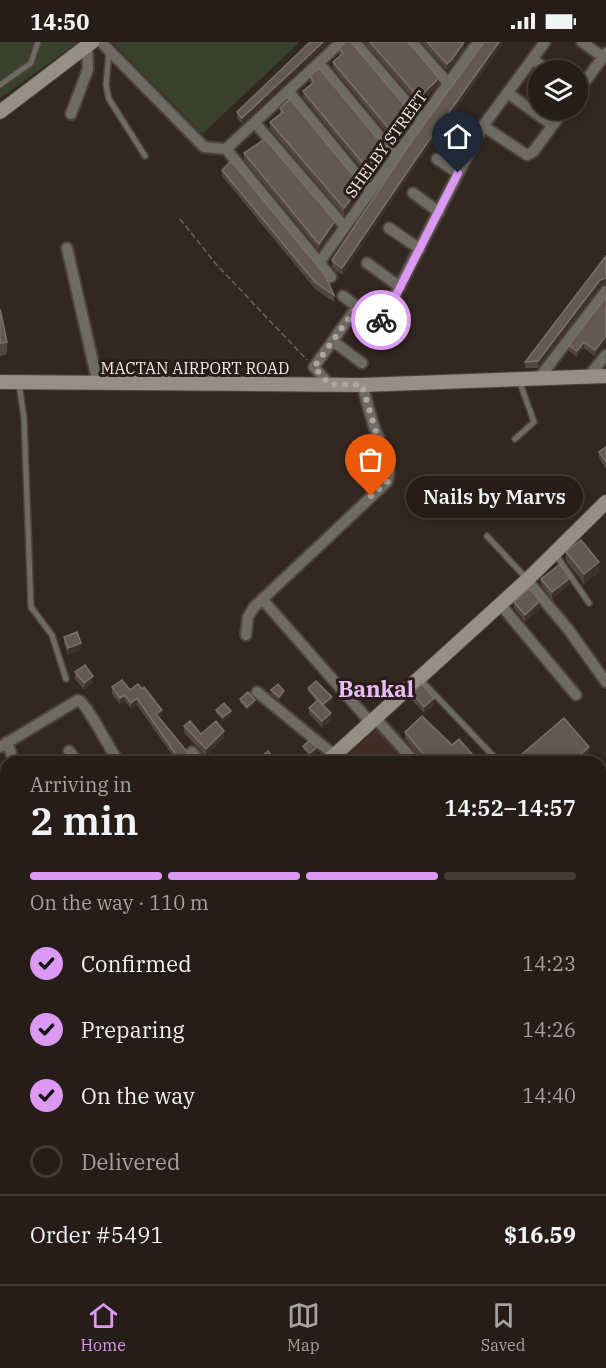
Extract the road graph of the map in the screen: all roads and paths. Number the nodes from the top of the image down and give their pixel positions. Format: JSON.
{"nodes":[{"id":1,"x":38,"y":42,"type":"edge"},
{"id":2,"x":341,"y":42,"type":"edge"},
{"id":3,"x":356,"y":42,"type":"edge"},
{"id":4,"x":412,"y":42,"type":"edge"},
{"id":5,"x":545,"y":42,"type":"edge"},
{"id":6,"x":582,"y":42,"type":"edge"},
{"id":7,"x":91,"y":43,"type":"edge"},
{"id":8,"x":472,"y":44,"type":"edge"},
{"id":9,"x":109,"y":52,"type":"junction"},
{"id":10,"x":604,"y":55,"type":"edge"},
{"id":11,"x":532,"y":59,"type":"joint"},
{"id":12,"x":319,"y":63,"type":"junction"},
{"id":13,"x":588,"y":77,"type":"edge"},
{"id":14,"x":448,"y":83,"type":"junction"},
{"id":15,"x":0,"y":85,"type":"edge"},
{"id":16,"x":289,"y":92,"type":"junction"},
{"id":17,"x":508,"y":93,"type":"junction"},
{"id":18,"x":0,"y":112,"type":"edge"},
{"id":19,"x":71,"y":114,"type":"dead end"},
{"id":20,"x":422,"y":120,"type":"junction"},
{"id":21,"x":556,"y":120,"type":"edge"},
{"id":22,"x":256,"y":124,"type":"junction"},
{"id":23,"x":552,"y":125,"type":"junction"},
{"id":24,"x":483,"y":126,"type":"junction"},
{"id":25,"x":226,"y":149,"type":"junction"},
{"id":26,"x":145,"y":156,"type":"dead end"},
{"id":27,"x":396,"y":156,"type":"junction"},
{"id":28,"x":437,"y":159,"type":"dead end"},
{"id":29,"x":458,"y":173,"type":"junction"},
{"id":30,"x":370,"y":191,"type":"junction"},
{"id":31,"x":413,"y":194,"type":"dead end"},
{"id":32,"x":439,"y":212,"type":"junction"},
{"id":33,"x":180,"y":219,"type":"dead end"},
{"id":34,"x":345,"y":227,"type":"junction"},
{"id":35,"x":389,"y":228,"type":"dead end"},
{"id":36,"x":67,"y":248,"type":"dead end"},
{"id":37,"x":420,"y":249,"type":"junction"},
{"id":38,"x":367,"y":262,"type":"dead end"},
{"id":39,"x":319,"y":263,"type":"junction"},
{"id":40,"x":331,"y":277,"type":"dead end"},
{"id":41,"x":400,"y":287,"type":"junction"},
{"id":42,"x":606,"y":291,"type":"edge"},
{"id":43,"x":343,"y":296,"type":"dead end"},
{"id":44,"x":357,"y":307,"type":"junction"},
{"id":45,"x":334,"y":342,"type":"junction"},
{"id":46,"x":606,"y":355,"type":"edge"},
{"id":47,"x":362,"y":363,"type":"dead end"},
{"id":48,"x":314,"y":367,"type":"junction"},
{"id":49,"x":588,"y":376,"type":"junction"},
{"id":50,"x":606,"y":376,"type":"edge"},
{"id":51,"x":539,"y":378,"type":"junction"},
{"id":52,"x":519,"y":379,"type":"junction"},
{"id":53,"x":0,"y":382,"type":"edge"},
{"id":54,"x":19,"y":382,"type":"junction"},
{"id":55,"x":98,"y":384,"type":"junction"},
{"id":56,"x":329,"y":384,"type":"junction"},
{"id":57,"x":362,"y":385,"type":"junction"},
{"id":58,"x":515,"y":439,"type":"dead end"},
{"id":59,"x":606,"y":501,"type":"edge"},
{"id":60,"x":487,"y":536,"type":"dead end"},
{"id":61,"x":555,"y":554,"type":"junction"},
{"id":62,"x":527,"y":580,"type":"junction"},
{"id":63,"x":262,"y":599,"type":"junction"},
{"id":64,"x":589,"y":603,"type":"dead end"},
{"id":65,"x":500,"y":604,"type":"junction"},
{"id":66,"x":246,"y":635,"type":"dead end"},
{"id":67,"x":419,"y":678,"type":"junction"},
{"id":68,"x":66,"y":679,"type":"dead end"},
{"id":69,"x":606,"y":682,"type":"edge"},
{"id":70,"x":257,"y":692,"type":"dead end"},
{"id":71,"x":576,"y":695,"type":"dead end"},
{"id":72,"x":373,"y":721,"type":"junction"},
{"id":73,"x":3,"y":745,"type":"edge"},
{"id":74,"x":69,"y":751,"type":"dead end"},
{"id":75,"x":192,"y":752,"type":"dead end"},
{"id":76,"x":73,"y":756,"type":"edge"},
{"id":77,"x":116,"y":756,"type":"edge"},
{"id":78,"x":196,"y":756,"type":"edge"},
{"id":79,"x":327,"y":756,"type":"edge"},
{"id":80,"x":333,"y":756,"type":"edge"},
{"id":81,"x":409,"y":756,"type":"edge"},
{"id":82,"x":493,"y":756,"type":"edge"}],
"edges":[{"from":1,"to":15,"type":"lane"},
{"from":2,"to":12,"type":"street"},
{"from":3,"to":20,"type":"street"},
{"from":4,"to":14,"type":"street"},
{"from":5,"to":11,"type":"street"},
{"from":6,"to":10,"type":"street"},
{"from":7,"to":9,"type":"street"},
{"from":7,"to":18,"type":"main road"},
{"from":7,"to":19,"type":"street"},
{"from":8,"to":14,"type":"street","name":"SHELBY STREET"},
{"from":9,"to":25,"type":"street"},
{"from":9,"to":26,"type":"lane"},
{"from":10,"to":13,"type":"street"},
{"from":11,"to":17,"type":"street"},
{"from":12,"to":16,"type":"street"},
{"from":12,"to":27,"type":"street"},
{"from":14,"to":20,"type":"street","name":"SHELBY STREET"},
{"from":16,"to":22,"type":"street"},
{"from":16,"to":30,"type":"street"},
{"from":17,"to":23,"type":"street"},
{"from":17,"to":24,"type":"street"},
{"from":20,"to":27,"type":"street","name":"SHELBY STREET"},
{"from":21,"to":23,"type":"street"},
{"from":22,"to":25,"type":"street"},
{"from":22,"to":34,"type":"street"},
{"from":23,"to":24,"type":"street"},
{"from":24,"to":29,"type":"street"},
{"from":25,"to":39,"type":"street"},
{"from":27,"to":30,"type":"street","name":"SHELBY STREET"},
{"from":28,"to":29,"type":"street"},
{"from":29,"to":32,"type":"street"},
{"from":30,"to":34,"type":"street","name":"SHELBY STREET"},
{"from":31,"to":32,"type":"street"},
{"from":32,"to":37,"type":"street"},
{"from":33,"to":48,"type":"path"},
{"from":34,"to":39,"type":"street","name":"SHELBY STREET"},
{"from":35,"to":37,"type":"street"},
{"from":36,"to":55,"type":"street"},
{"from":37,"to":41,"type":"street"},
{"from":38,"to":41,"type":"street"},
{"from":39,"to":40,"type":"street"},
{"from":41,"to":44,"type":"street"},
{"from":42,"to":51,"type":"street"},
{"from":43,"to":44,"type":"street"},
{"from":44,"to":45,"type":"street"},
{"from":45,"to":47,"type":"street"},
{"from":45,"to":48,"type":"street"},
{"from":46,"to":49,"type":"street"},
{"from":48,"to":56,"type":"street"},
{"from":49,"to":50,"type":"main road","name":"MACTAN AIRPORT ROAD"},
{"from":49,"to":51,"type":"main road","name":"MACTAN AIRPORT ROAD"},
{"from":51,"to":52,"type":"main road","name":"MACTAN AIRPORT ROAD"},
{"from":52,"to":57,"type":"main road","name":"MACTAN AIRPORT ROAD"},
{"from":52,"to":58,"type":"lane"},
{"from":53,"to":54,"type":"main road","name":"MACTAN AIRPORT ROAD"},
{"from":54,"to":55,"type":"main road","name":"MACTAN AIRPORT ROAD"},
{"from":54,"to":68,"type":"lane"},
{"from":55,"to":56,"type":"main road","name":"MACTAN AIRPORT ROAD"},
{"from":56,"to":57,"type":"main road","name":"MACTAN AIRPORT ROAD"},
{"from":57,"to":63,"type":"street"},
{"from":59,"to":61,"type":"main road"},
{"from":60,"to":62,"type":"lane"},
{"from":61,"to":62,"type":"main road"},
{"from":61,"to":64,"type":"lane"},
{"from":62,"to":65,"type":"main road"},
{"from":62,"to":69,"type":"street"},
{"from":63,"to":66,"type":"street"},
{"from":63,"to":72,"type":"street"},
{"from":65,"to":67,"type":"main road"},
{"from":65,"to":71,"type":"street"},
{"from":67,"to":72,"type":"main road"},
{"from":67,"to":82,"type":"lane"},
{"from":70,"to":79,"type":"street"},
{"from":72,"to":80,"type":"main road"},
{"from":72,"to":81,"type":"street"},
{"from":73,"to":77,"type":"street"},
{"from":74,"to":76,"type":"street"},
{"from":75,"to":78,"type":"street"}]}
